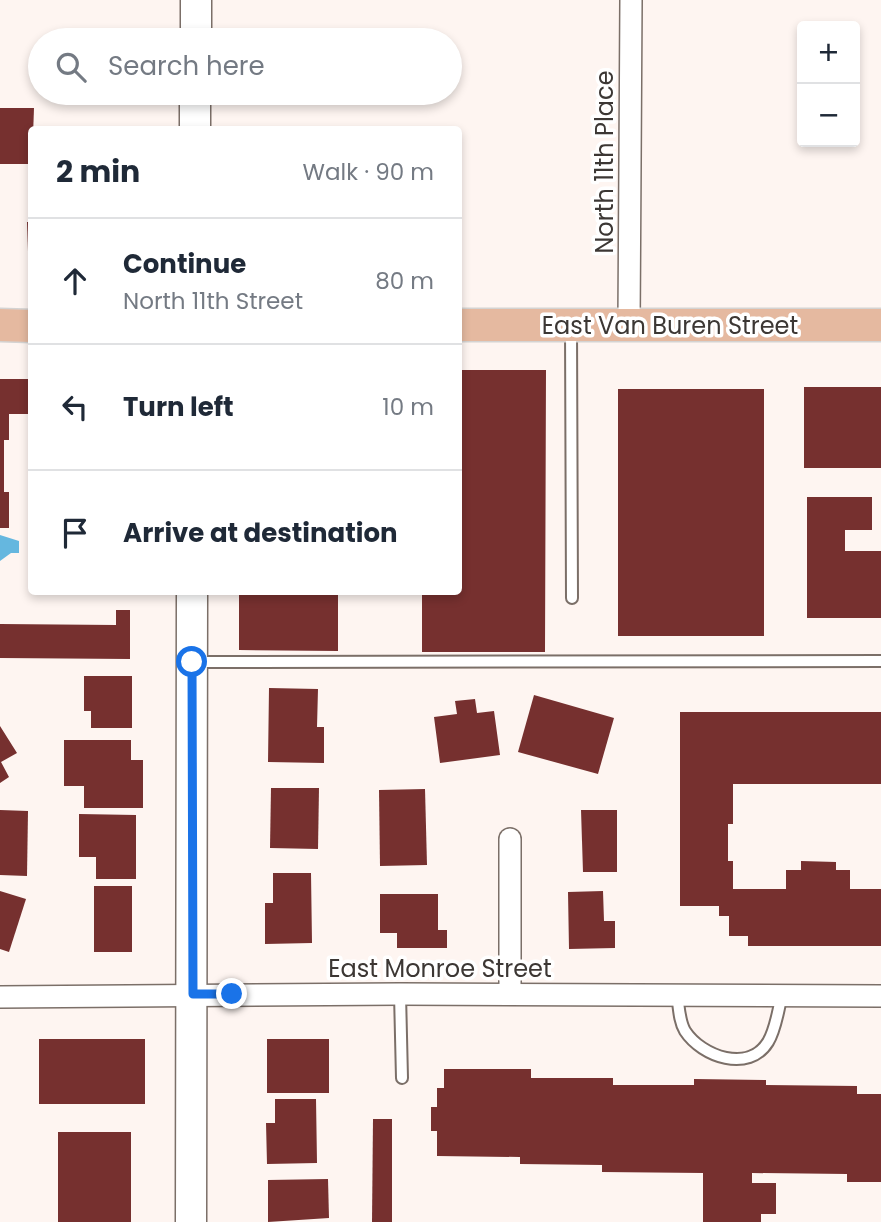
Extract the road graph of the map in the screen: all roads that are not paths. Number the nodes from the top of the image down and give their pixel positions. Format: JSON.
{"nodes":[{"id":1,"x":196,"y":0,"type":"edge"},
{"id":2,"x":631,"y":0,"type":"edge"},
{"id":3,"x":196,"y":28,"type":"edge"},
{"id":4,"x":195,"y":105,"type":"edge"},
{"id":5,"x":195,"y":126,"type":"edge"},
{"id":6,"x":571,"y":324,"type":"junction"},
{"id":7,"x":629,"y":324,"type":"junction"},
{"id":8,"x":462,"y":325,"type":"edge"},
{"id":9,"x":881,"y":325,"type":"edge"},
{"id":10,"x":0,"y":326,"type":"edge"},
{"id":11,"x":28,"y":326,"type":"edge"},
{"id":12,"x":192,"y":595,"type":"edge"},
{"id":13,"x":572,"y":598,"type":"dead end"},
{"id":14,"x":881,"y":661,"type":"edge"},
{"id":15,"x":192,"y":662,"type":"junction"},
{"id":16,"x":510,"y":839,"type":"dead end"},
{"id":17,"x":400,"y":993,"type":"junction"},
{"id":18,"x":510,"y":993,"type":"junction"},
{"id":19,"x":193,"y":994,"type":"junction"},
{"id":20,"x":677,"y":994,"type":"junction"},
{"id":21,"x":782,"y":995,"type":"junction"},
{"id":22,"x":881,"y":996,"type":"edge"},
{"id":23,"x":0,"y":997,"type":"edge"},
{"id":24,"x":402,"y":1078,"type":"dead end"},
{"id":25,"x":191,"y":1222,"type":"edge"}],
"edges":[{"from":1,"to":3,"type":"street"},
{"from":2,"to":7,"type":"street","name":"North 11th Place"},
{"from":4,"to":5,"type":"street"},
{"from":6,"to":7,"type":"main road","name":"East Van Buren Street"},
{"from":6,"to":8,"type":"main road","name":"East Van Buren Street"},
{"from":6,"to":13,"type":"lane"},
{"from":7,"to":9,"type":"main road","name":"East Van Buren Street"},
{"from":10,"to":11,"type":"main road"},
{"from":12,"to":15,"type":"street"},
{"from":14,"to":15,"type":"lane"},
{"from":15,"to":19,"type":"street"},
{"from":16,"to":18,"type":"street"},
{"from":17,"to":18,"type":"street","name":"East Monroe Street"},
{"from":17,"to":19,"type":"street","name":"East Monroe Street"},
{"from":17,"to":24,"type":"lane"},
{"from":18,"to":20,"type":"street","name":"East Monroe Street"},
{"from":19,"to":23,"type":"street","name":"East Monroe Street"},
{"from":19,"to":25,"type":"street"},
{"from":20,"to":21,"type":"street","name":"East Monroe Street"},
{"from":20,"to":21,"type":"lane"},
{"from":21,"to":22,"type":"street","name":"East Monroe Street"}]}
